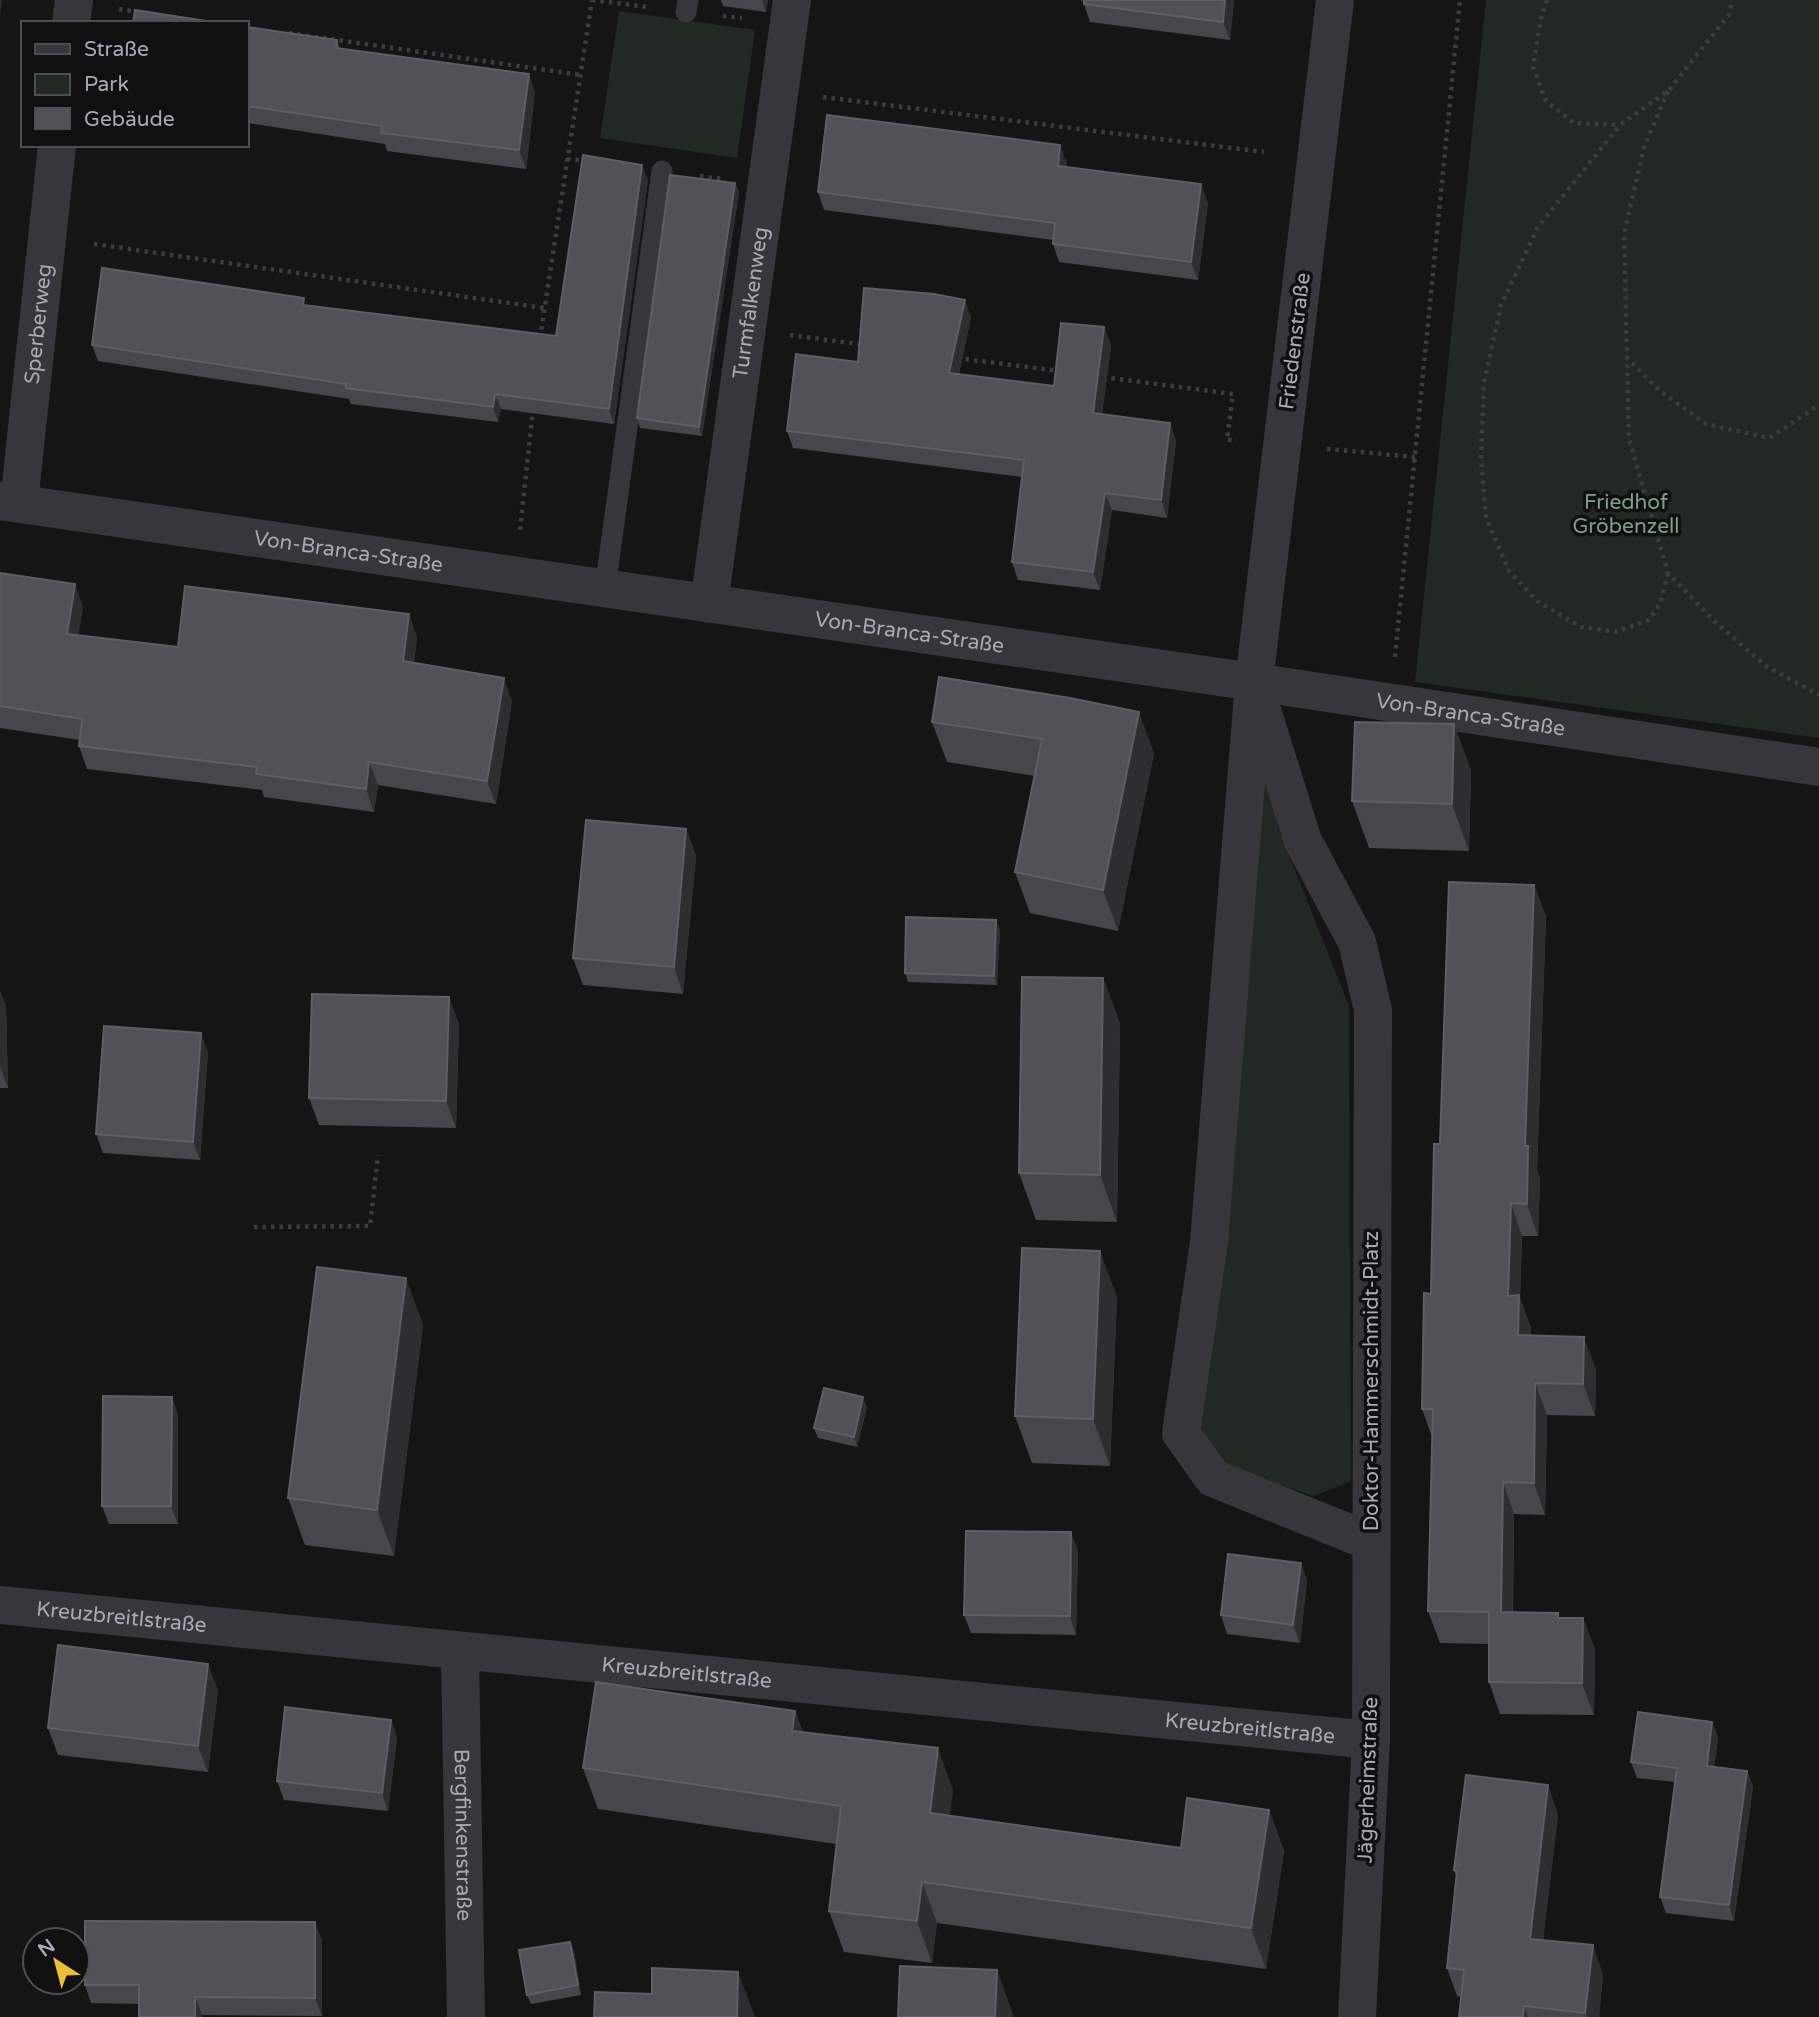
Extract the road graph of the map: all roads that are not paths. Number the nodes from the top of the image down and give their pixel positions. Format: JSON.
{"nodes":[{"id":1,"x":792,"y":0,"type":"edge"},
{"id":2,"x":1335,"y":0,"type":"edge"},
{"id":3,"x":57,"y":147,"type":"edge"},
{"id":4,"x":662,"y":171,"type":"road end"},
{"id":5,"x":10,"y":502,"type":"edge"},
{"id":6,"x":604,"y":589,"type":"junction"},
{"id":7,"x":709,"y":604,"type":"junction"},
{"id":8,"x":1254,"y":682,"type":"junction"},
{"id":9,"x":1819,"y":767,"type":"edge"},
{"id":10,"x":1371,"y":1542,"type":"junction"},
{"id":11,"x":0,"y":1605,"type":"edge"},
{"id":12,"x":460,"y":1651,"type":"junction"},
{"id":13,"x":1371,"y":1741,"type":"junction"},
{"id":14,"x":466,"y":2017,"type":"edge"},
{"id":15,"x":1357,"y":2017,"type":"edge"}],
"edges":[{"from":1,"to":7,"type":"street","name":"Turmfalkenweg"},
{"from":2,"to":8,"type":"street","name":"Friedenstraße"},
{"from":3,"to":5,"type":"street","name":"Sperberweg"},
{"from":4,"to":6,"type":"lane"},
{"from":5,"to":6,"type":"street","name":"Von-Branca-Straße"},
{"from":6,"to":7,"type":"street","name":"Von-Branca-Straße"},
{"from":7,"to":8,"type":"street","name":"Von-Branca-Straße"},
{"from":8,"to":9,"type":"street","name":"Von-Branca-Straße"},
{"from":8,"to":10,"type":"street","name":"Doktor-Hammerschmidt-Platz"},
{"from":8,"to":10,"type":"street","name":"Doktor-Hammerschmidt-Platz"},
{"from":10,"to":13,"type":"street","name":"Jägerheimstraße"},
{"from":11,"to":12,"type":"street","name":"Kreuzbreitlstraße"},
{"from":12,"to":13,"type":"street","name":"Kreuzbreitlstraße"},
{"from":12,"to":14,"type":"street","name":"Bergfinkenstraße"},
{"from":13,"to":15,"type":"street","name":"Jägerheimstraße"}]}
